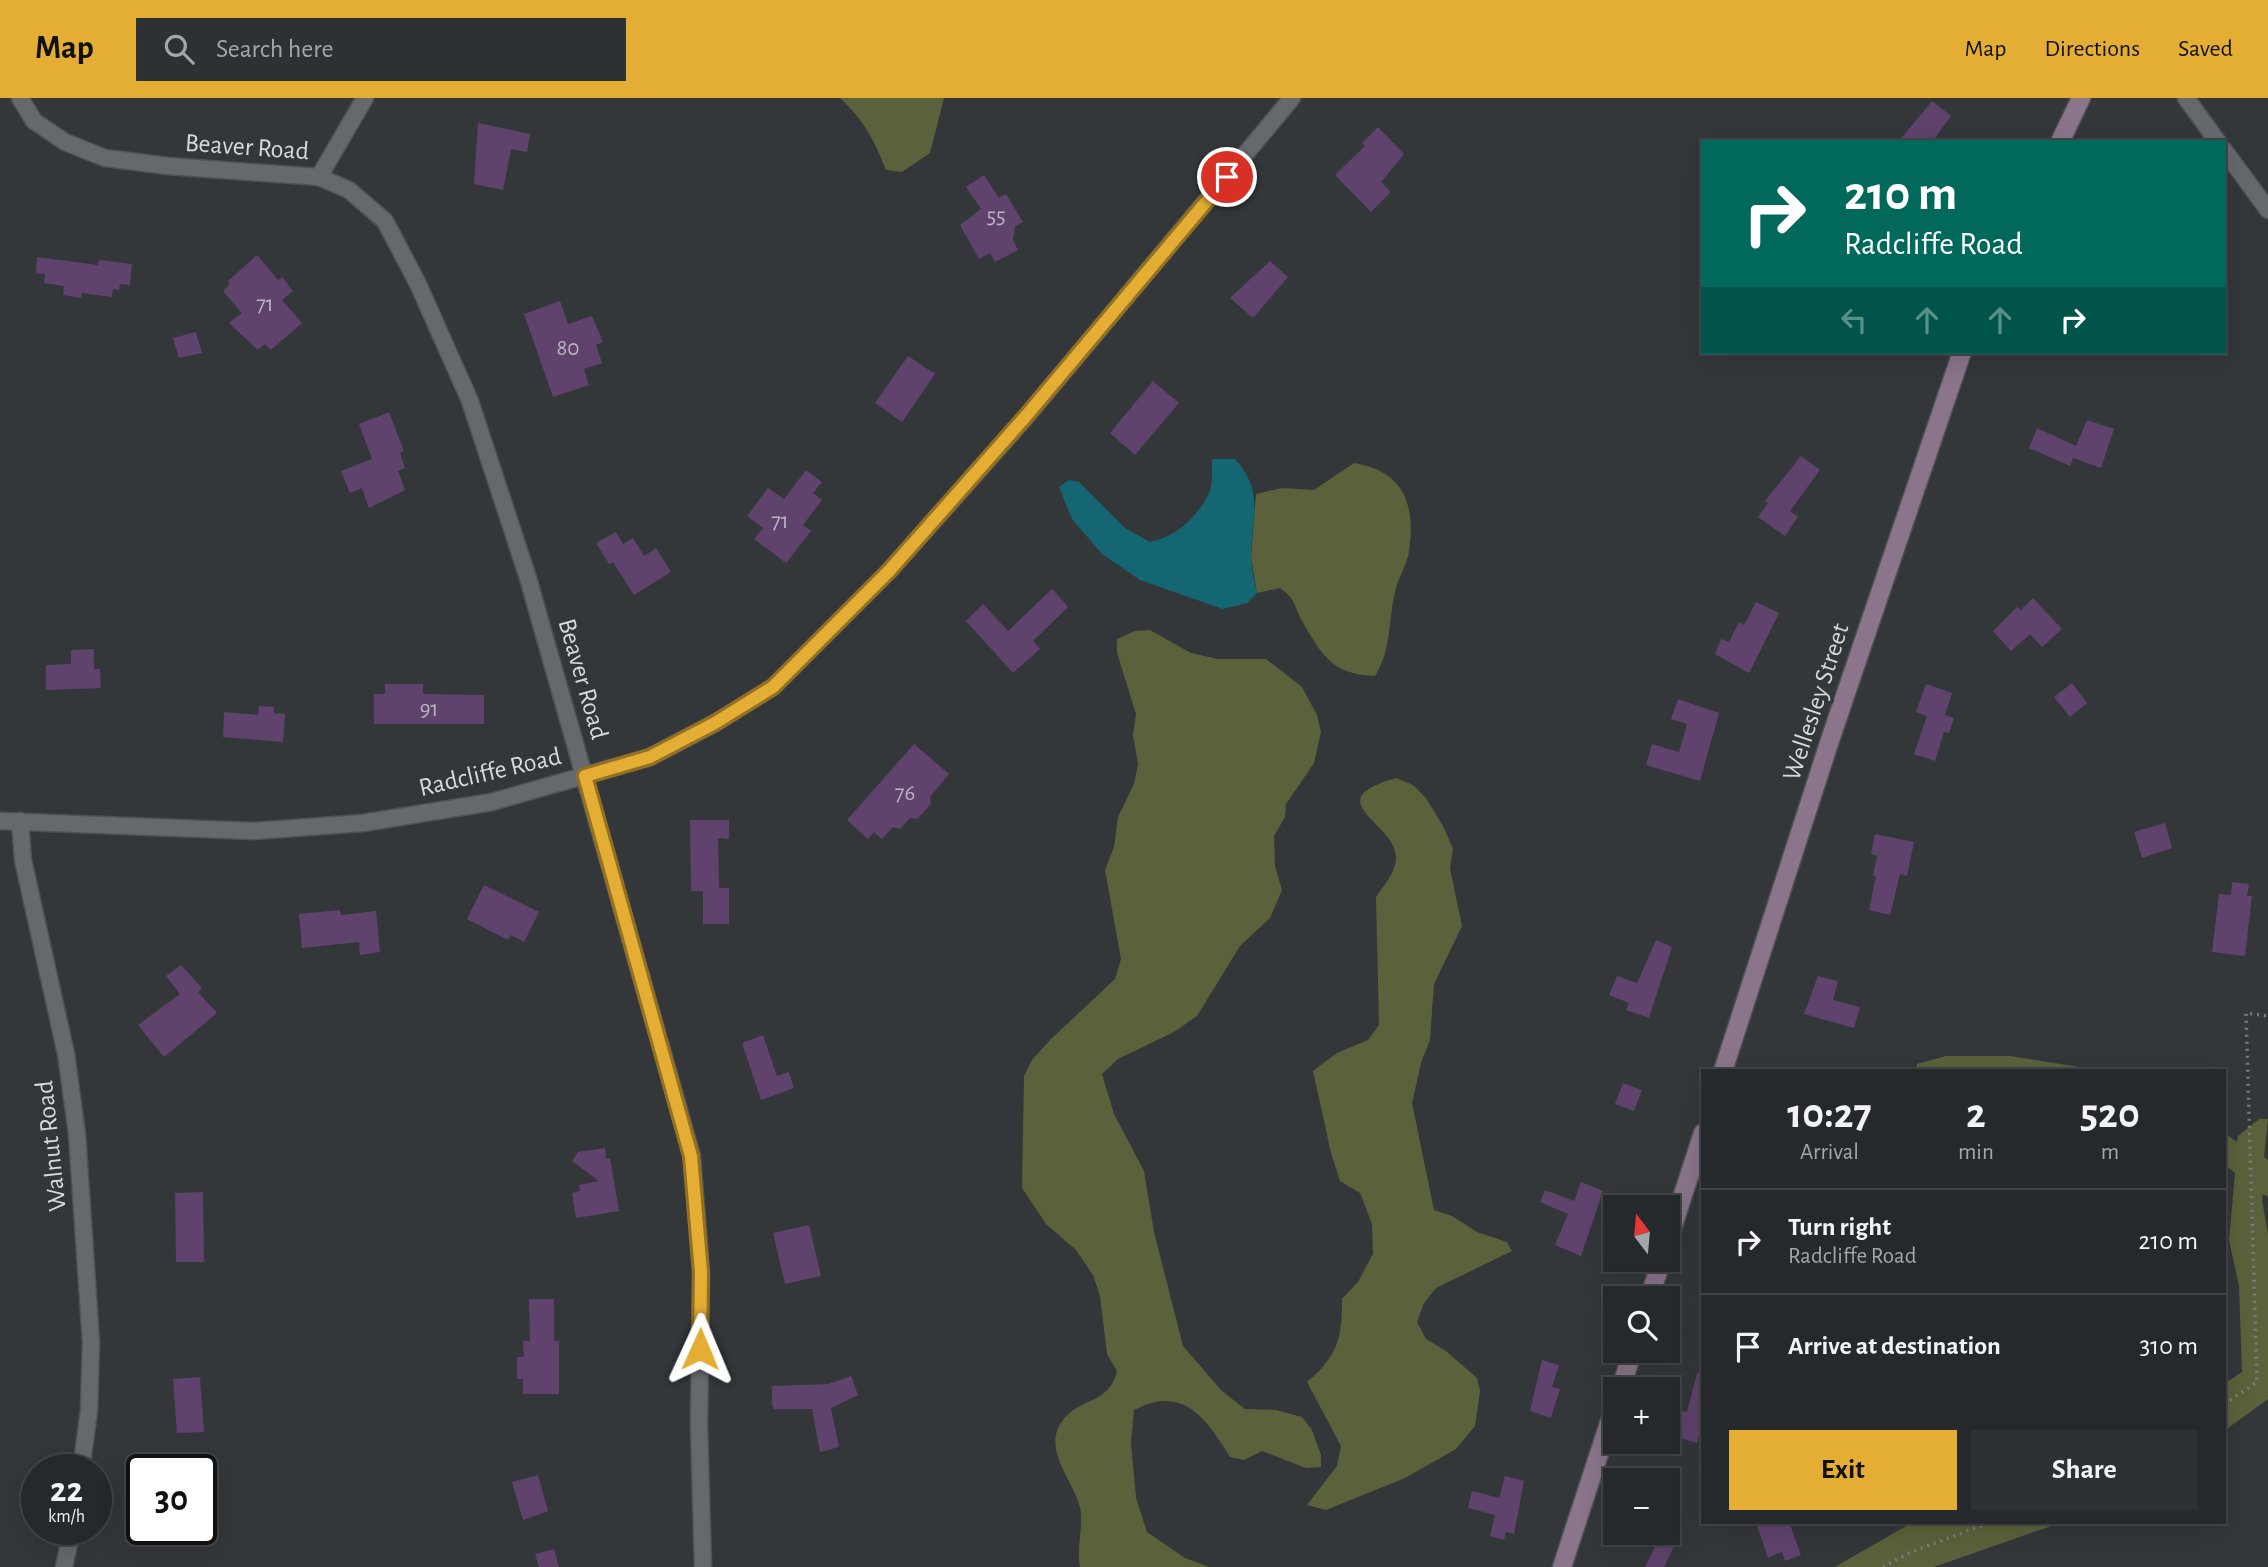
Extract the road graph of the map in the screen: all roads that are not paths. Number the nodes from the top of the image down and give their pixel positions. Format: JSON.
{"nodes":[{"id":1,"x":20,"y":98,"type":"edge"},
{"id":2,"x":365,"y":98,"type":"edge"},
{"id":3,"x":1292,"y":98,"type":"edge"},
{"id":4,"x":2081,"y":98,"type":"edge"},
{"id":5,"x":2186,"y":98,"type":"edge"},
{"id":6,"x":2061,"y":140,"type":"edge"},
{"id":7,"x":2217,"y":140,"type":"edge"},
{"id":8,"x":2226,"y":153,"type":"edge"},
{"id":9,"x":319,"y":177,"type":"junction"},
{"id":10,"x":2268,"y":210,"type":"edge"},
{"id":11,"x":1961,"y":354,"type":"edge"},
{"id":12,"x":585,"y":776,"type":"junction"},
{"id":13,"x":0,"y":821,"type":"edge"},
{"id":14,"x":20,"y":821,"type":"junction"},
{"id":15,"x":1724,"y":1069,"type":"edge"},
{"id":16,"x":1701,"y":1139,"type":"edge"},
{"id":17,"x":1680,"y":1204,"type":"edge"},
{"id":18,"x":1603,"y":1442,"type":"edge"},
{"id":19,"x":83,"y":1454,"type":"edge"},
{"id":20,"x":69,"y":1545,"type":"edge"},
{"id":21,"x":64,"y":1567,"type":"edge"},
{"id":22,"x":703,"y":1567,"type":"edge"},
{"id":23,"x":1562,"y":1567,"type":"edge"}],
"edges":[{"from":1,"to":9,"type":"street","name":"Beaver Road"},
{"from":2,"to":9,"type":"street"},
{"from":3,"to":12,"type":"street","name":"Radcliffe Road"},
{"from":4,"to":6,"type":"main road"},
{"from":5,"to":7,"type":"street"},
{"from":8,"to":10,"type":"street"},
{"from":9,"to":12,"type":"street","name":"Beaver Road"},
{"from":11,"to":15,"type":"main road","name":"Wellesley Street"},
{"from":12,"to":14,"type":"street","name":"Radcliffe Road"},
{"from":12,"to":22,"type":"street","name":"Beaver Road"},
{"from":13,"to":14,"type":"street","name":"Radcliffe Road"},
{"from":14,"to":19,"type":"street","name":"Walnut Road"},
{"from":16,"to":17,"type":"main road"},
{"from":18,"to":23,"type":"main road"},
{"from":20,"to":21,"type":"street"}]}
